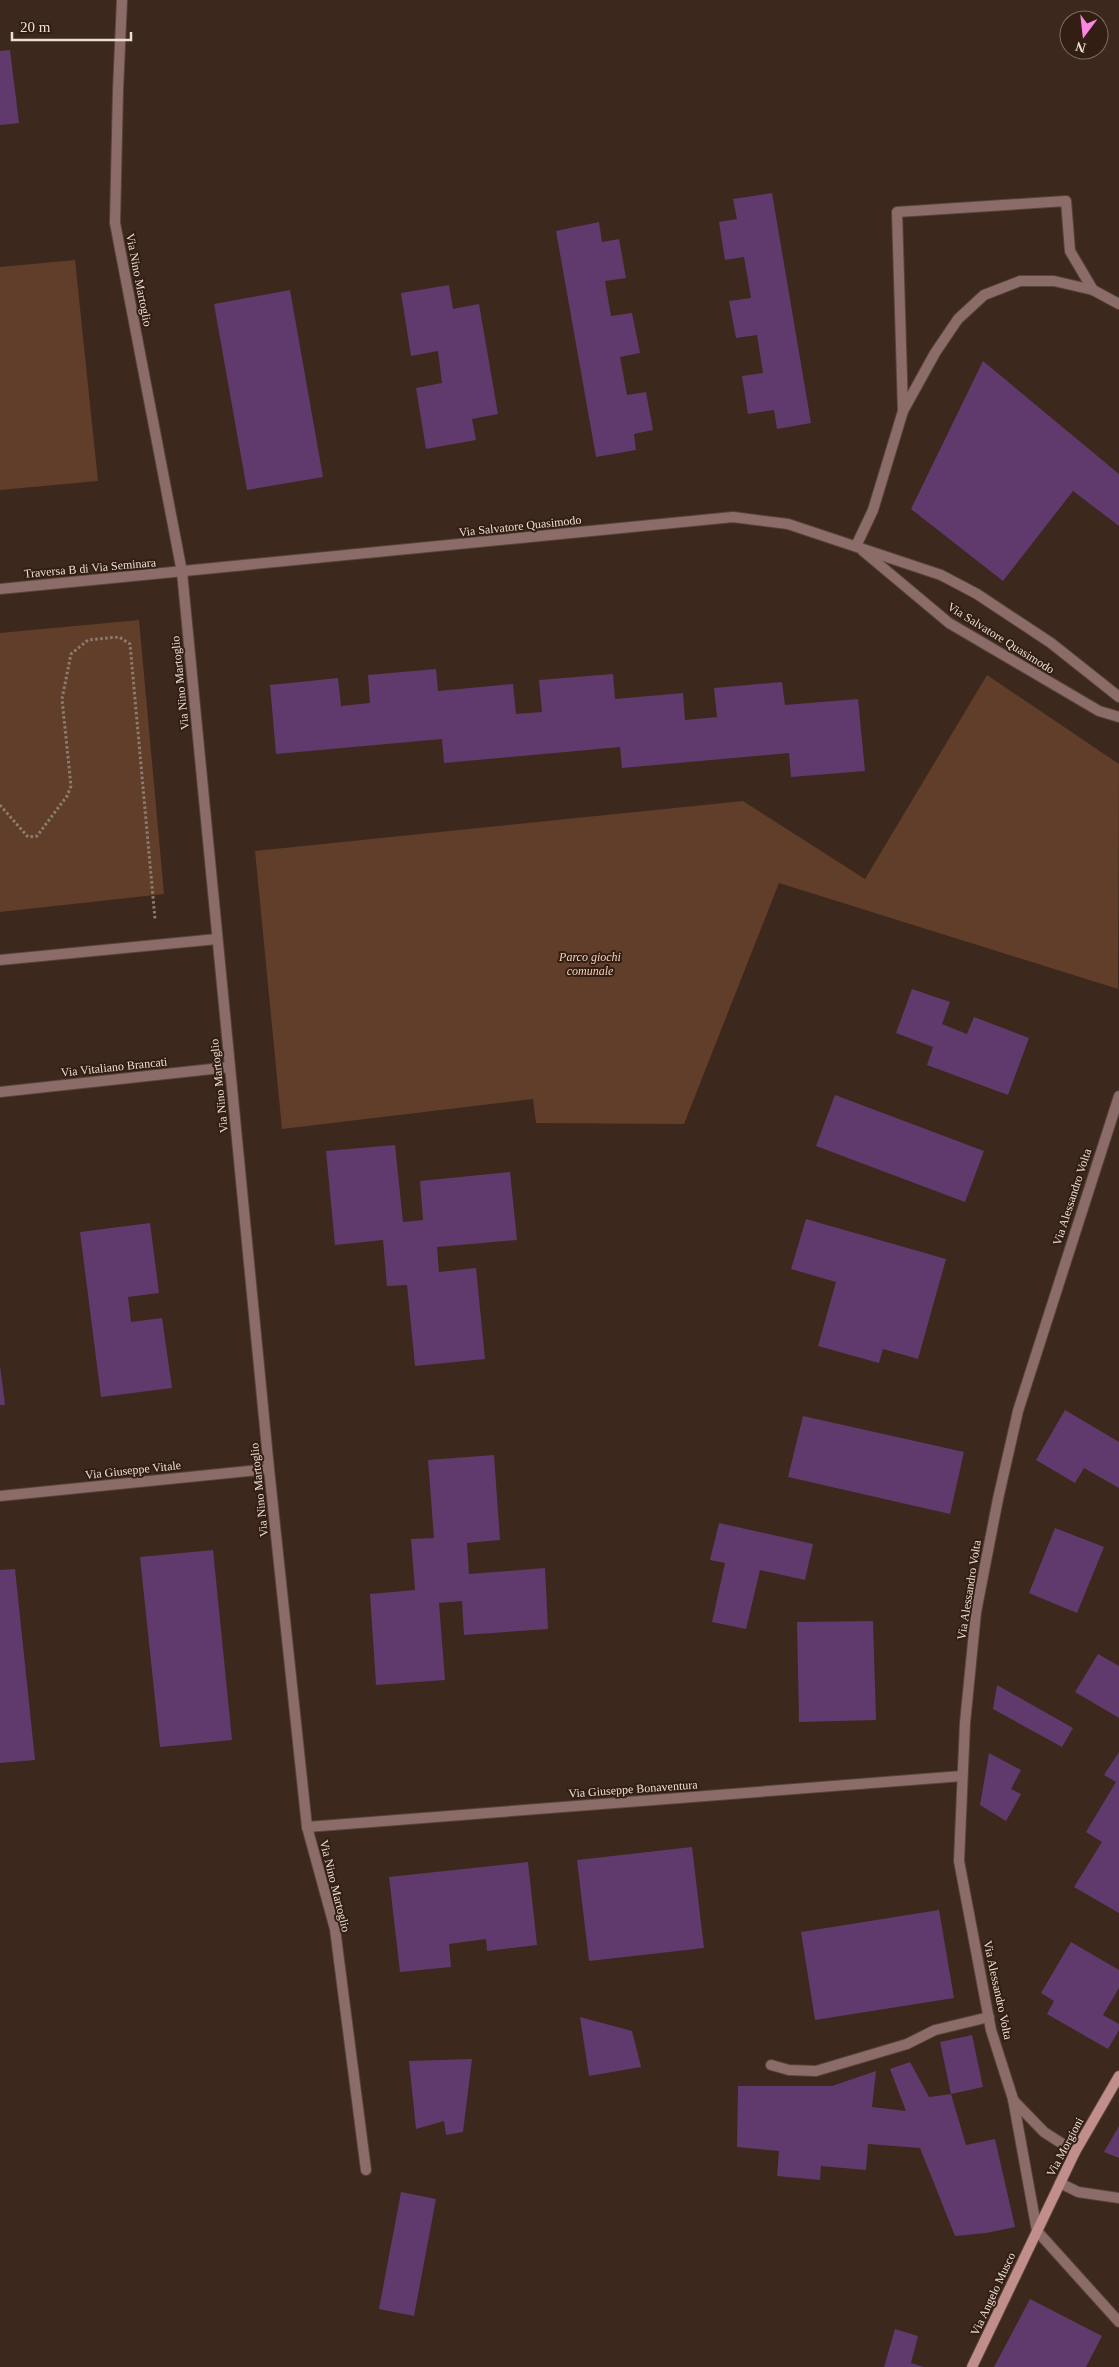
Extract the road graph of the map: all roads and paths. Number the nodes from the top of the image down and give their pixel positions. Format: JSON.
{"nodes":[{"id":1,"x":122,"y":0,"type":"edge"},
{"id":2,"x":1093,"y":290,"type":"junction"},
{"id":3,"x":1119,"y":304,"type":"edge"},
{"id":4,"x":903,"y":411,"type":"junction"},
{"id":5,"x":856,"y":546,"type":"junction"},
{"id":6,"x":182,"y":572,"type":"junction"},
{"id":7,"x":0,"y":589,"type":"edge"},
{"id":8,"x":1119,"y":697,"type":"edge"},
{"id":9,"x":1119,"y":717,"type":"edge"},
{"id":10,"x":0,"y":805,"type":"edge"},
{"id":11,"x":217,"y":938,"type":"junction"},
{"id":12,"x":158,"y":944,"type":"junction"},
{"id":13,"x":0,"y":960,"type":"edge"},
{"id":14,"x":230,"y":1067,"type":"junction"},
{"id":15,"x":0,"y":1092,"type":"edge"},
{"id":16,"x":1119,"y":1096,"type":"edge"},
{"id":17,"x":269,"y":1469,"type":"junction"},
{"id":18,"x":0,"y":1496,"type":"edge"},
{"id":19,"x":962,"y":1776,"type":"junction"},
{"id":20,"x":307,"y":1827,"type":"junction"},
{"id":21,"x":989,"y":2017,"type":"junction"},
{"id":22,"x":771,"y":2065,"type":"dead end"},
{"id":23,"x":1119,"y":2076,"type":"edge"},
{"id":24,"x":1012,"y":2099,"type":"junction"},
{"id":25,"x":1075,"y":2152,"type":"junction"},
{"id":26,"x":366,"y":2170,"type":"dead end"},
{"id":27,"x":1060,"y":2184,"type":"junction"},
{"id":28,"x":1119,"y":2198,"type":"edge"},
{"id":29,"x":1037,"y":2231,"type":"junction"},
{"id":30,"x":1119,"y":2322,"type":"edge"},
{"id":31,"x":972,"y":2367,"type":"edge"}],
"edges":[{"from":1,"to":6,"type":"street","name":"Via Nino Martoglio"},
{"from":2,"to":3,"type":"street"},
{"from":2,"to":4,"type":"street"},
{"from":2,"to":4,"type":"street"},
{"from":4,"to":5,"type":"street"},
{"from":5,"to":6,"type":"street","name":"Via Salvatore Quasimodo"},
{"from":5,"to":8,"type":"street","name":"Via Salvatore Quasimodo"},
{"from":5,"to":9,"type":"street","name":"Via Salvatore Quasimodo"},
{"from":6,"to":7,"type":"street","name":"Traversa B di Via Seminara"},
{"from":6,"to":11,"type":"street","name":"Via Nino Martoglio"},
{"from":10,"to":12,"type":"path"},
{"from":11,"to":12,"type":"street"},
{"from":11,"to":14,"type":"street","name":"Via Nino Martoglio"},
{"from":12,"to":13,"type":"street"},
{"from":14,"to":15,"type":"street","name":"Via Vitaliano Brancati"},
{"from":14,"to":17,"type":"street","name":"Via Nino Martoglio"},
{"from":16,"to":19,"type":"street","name":"Via Alessandro Volta"},
{"from":17,"to":18,"type":"street","name":"Via Giuseppe Vitale"},
{"from":17,"to":20,"type":"street","name":"Via Nino Martoglio"},
{"from":19,"to":20,"type":"street","name":"Via Giuseppe Bonaventura"},
{"from":19,"to":21,"type":"street","name":"Via Alessandro Volta"},
{"from":20,"to":26,"type":"street","name":"Via Nino Martoglio"},
{"from":21,"to":22,"type":"street"},
{"from":21,"to":24,"type":"street","name":"Via Alessandro Volta"},
{"from":23,"to":25,"type":"main road","name":"Via Morgioni"},
{"from":24,"to":25,"type":"street"},
{"from":24,"to":29,"type":"street","name":"Via Alessandro Volta"},
{"from":25,"to":27,"type":"main road","name":"Via Morgioni"},
{"from":27,"to":28,"type":"street"},
{"from":27,"to":29,"type":"main road","name":"Via Morgioni"},
{"from":29,"to":30,"type":"street"},
{"from":29,"to":31,"type":"main road","name":"Via Angelo Musco"}]}
